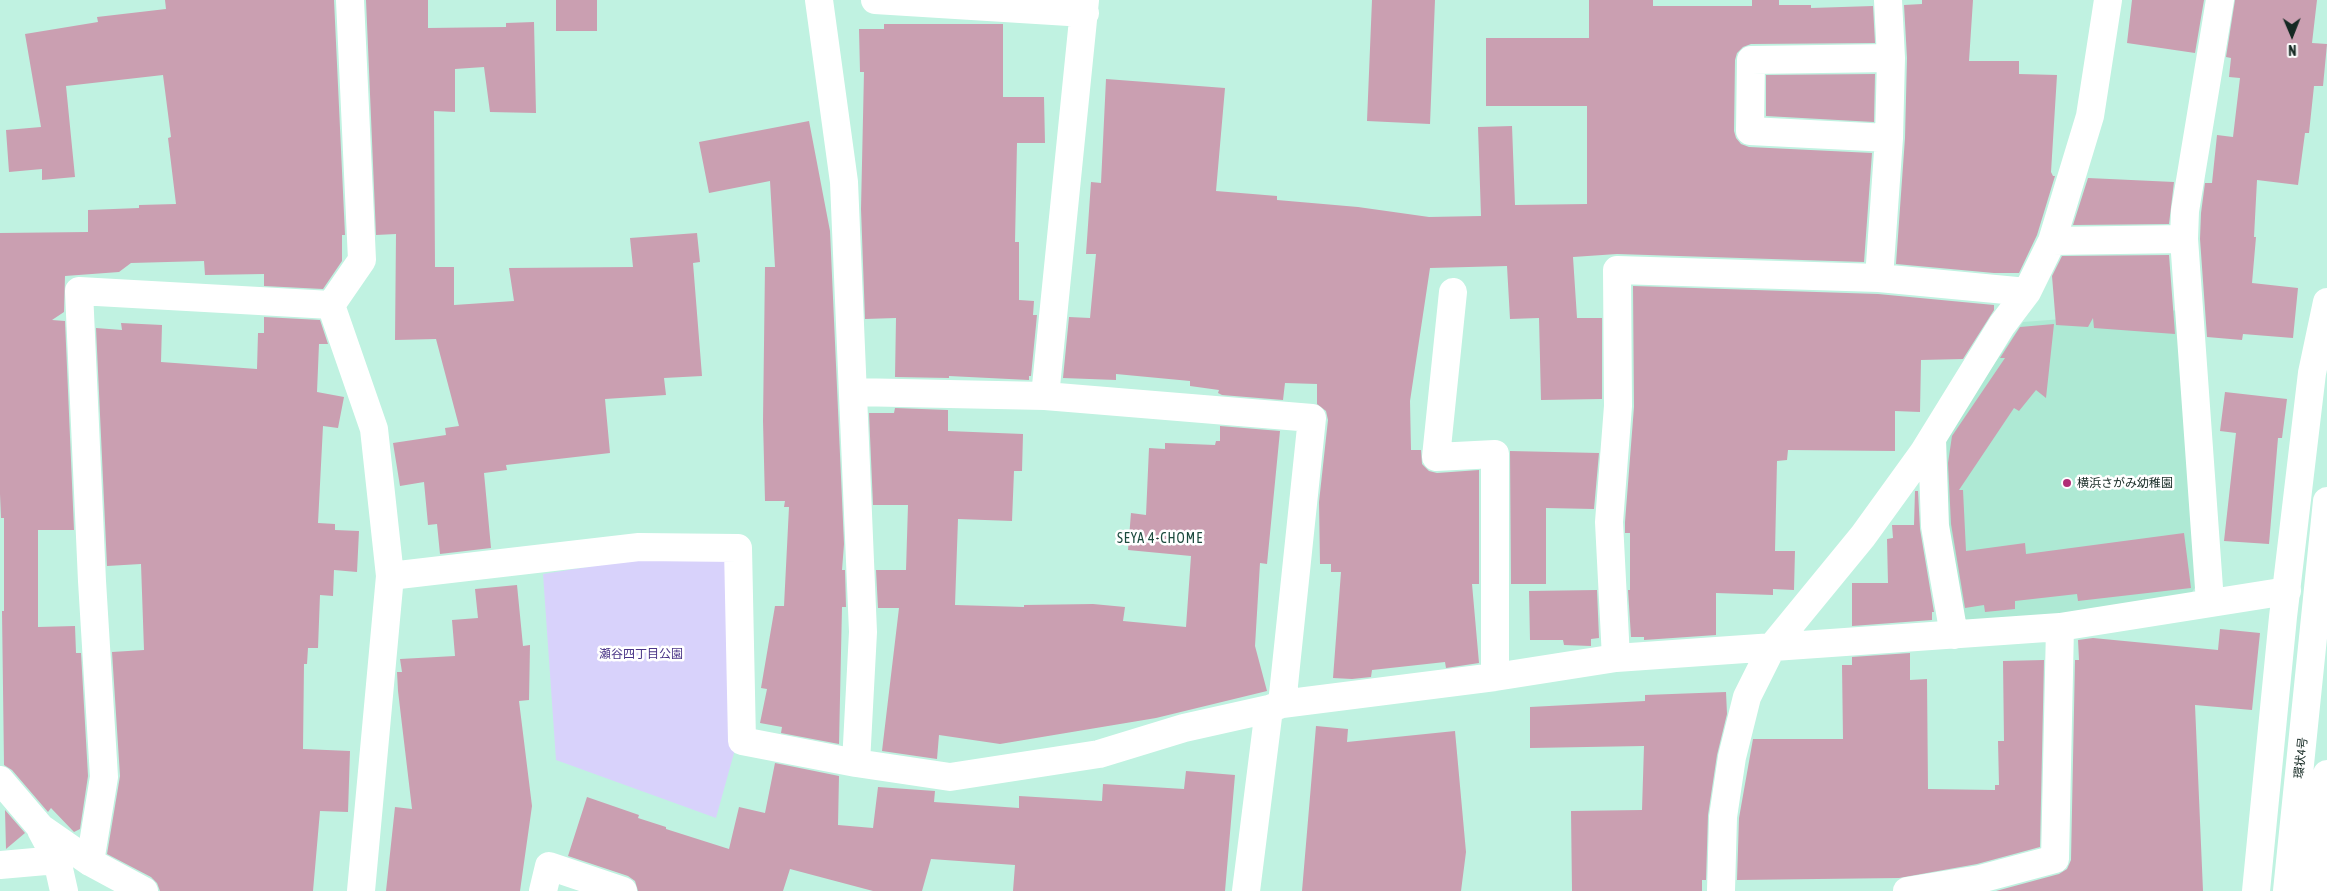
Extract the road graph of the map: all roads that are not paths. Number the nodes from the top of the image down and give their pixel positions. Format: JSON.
{"nodes":[{"id":1,"x":350,"y":0,"type":"edge"},
{"id":2,"x":818,"y":0,"type":"edge"},
{"id":3,"x":875,"y":0,"type":"edge"},
{"id":4,"x":1888,"y":0,"type":"edge"},
{"id":5,"x":2108,"y":0,"type":"edge"},
{"id":6,"x":2220,"y":0,"type":"edge"},
{"id":7,"x":1085,"y":6,"type":"edge"},
{"id":8,"x":1891,"y":58,"type":"junction"},
{"id":9,"x":1889,"y":138,"type":"junction"},
{"id":10,"x":2184,"y":238,"type":"junction"},
{"id":11,"x":2052,"y":241,"type":"junction"},
{"id":12,"x":1879,"y":278,"type":"junction"},
{"id":13,"x":1453,"y":292,"type":"dead end"},
{"id":14,"x":2027,"y":292,"type":"junction"},
{"id":15,"x":2327,"y":302,"type":"edge"},
{"id":16,"x":331,"y":305,"type":"junction"},
{"id":17,"x":853,"y":392,"type":"junction"},
{"id":18,"x":1045,"y":396,"type":"junction"},
{"id":19,"x":1932,"y":439,"type":"junction"},
{"id":20,"x":2327,"y":501,"type":"edge"},
{"id":21,"x":390,"y":576,"type":"junction"},
{"id":22,"x":2287,"y":591,"type":"junction"},
{"id":23,"x":2210,"y":602,"type":"junction"},
{"id":24,"x":2060,"y":627,"type":"junction"},
{"id":25,"x":1954,"y":635,"type":"junction"},
{"id":26,"x":1772,"y":647,"type":"junction"},
{"id":27,"x":1616,"y":658,"type":"junction"},
{"id":28,"x":1495,"y":677,"type":"junction"},
{"id":29,"x":1276,"y":707,"type":"junction"},
{"id":30,"x":856,"y":763,"type":"junction"},
{"id":31,"x":2327,"y":774,"type":"edge"},
{"id":32,"x":0,"y":780,"type":"edge"},
{"id":33,"x":41,"y":828,"type":"junction"},
{"id":34,"x":57,"y":860,"type":"junction"},
{"id":35,"x":90,"y":862,"type":"junction"},
{"id":36,"x":0,"y":865,"type":"edge"},
{"id":37,"x":1981,"y":885,"type":"edge"},
{"id":38,"x":64,"y":891,"type":"edge"},
{"id":39,"x":144,"y":891,"type":"edge"},
{"id":40,"x":361,"y":891,"type":"edge"},
{"id":41,"x":543,"y":891,"type":"edge"},
{"id":42,"x":623,"y":891,"type":"edge"},
{"id":43,"x":1246,"y":891,"type":"edge"},
{"id":44,"x":1721,"y":891,"type":"edge"},
{"id":45,"x":1907,"y":891,"type":"edge"},
{"id":46,"x":2256,"y":891,"type":"edge"},
{"id":47,"x":2287,"y":891,"type":"edge"},
{"id":48,"x":2314,"y":891,"type":"edge"}],
"edges":[{"from":1,"to":16,"type":"street"},
{"from":2,"to":17,"type":"street"},
{"from":3,"to":7,"type":"street"},
{"from":4,"to":8,"type":"street"},
{"from":5,"to":11,"type":"street"},
{"from":6,"to":10,"type":"street"},
{"from":7,"to":18,"type":"street"},
{"from":8,"to":9,"type":"street"},
{"from":8,"to":9,"type":"street"},
{"from":9,"to":12,"type":"street"},
{"from":10,"to":11,"type":"street"},
{"from":10,"to":23,"type":"street"},
{"from":11,"to":14,"type":"street"},
{"from":12,"to":14,"type":"street"},
{"from":12,"to":27,"type":"street"},
{"from":13,"to":28,"type":"street"},
{"from":14,"to":19,"type":"street"},
{"from":15,"to":22,"type":"street"},
{"from":16,"to":21,"type":"street"},
{"from":16,"to":35,"type":"street"},
{"from":17,"to":18,"type":"street"},
{"from":17,"to":30,"type":"street"},
{"from":18,"to":29,"type":"street"},
{"from":19,"to":25,"type":"street"},
{"from":19,"to":26,"type":"street"},
{"from":20,"to":47,"type":"street","name":"環状4号"},
{"from":21,"to":30,"type":"street"},
{"from":21,"to":40,"type":"street"},
{"from":22,"to":23,"type":"street"},
{"from":22,"to":46,"type":"street"},
{"from":23,"to":24,"type":"street"},
{"from":24,"to":25,"type":"street"},
{"from":24,"to":37,"type":"street"},
{"from":25,"to":26,"type":"street"},
{"from":26,"to":27,"type":"street"},
{"from":26,"to":44,"type":"street"},
{"from":27,"to":28,"type":"street"},
{"from":28,"to":29,"type":"street"},
{"from":29,"to":30,"type":"street"},
{"from":29,"to":43,"type":"street"},
{"from":31,"to":48,"type":"street"},
{"from":32,"to":33,"type":"street"},
{"from":33,"to":34,"type":"street"},
{"from":33,"to":35,"type":"street"},
{"from":34,"to":36,"type":"street"},
{"from":34,"to":38,"type":"street"},
{"from":35,"to":39,"type":"street"},
{"from":37,"to":45,"type":"street"},
{"from":41,"to":42,"type":"street"}]}
